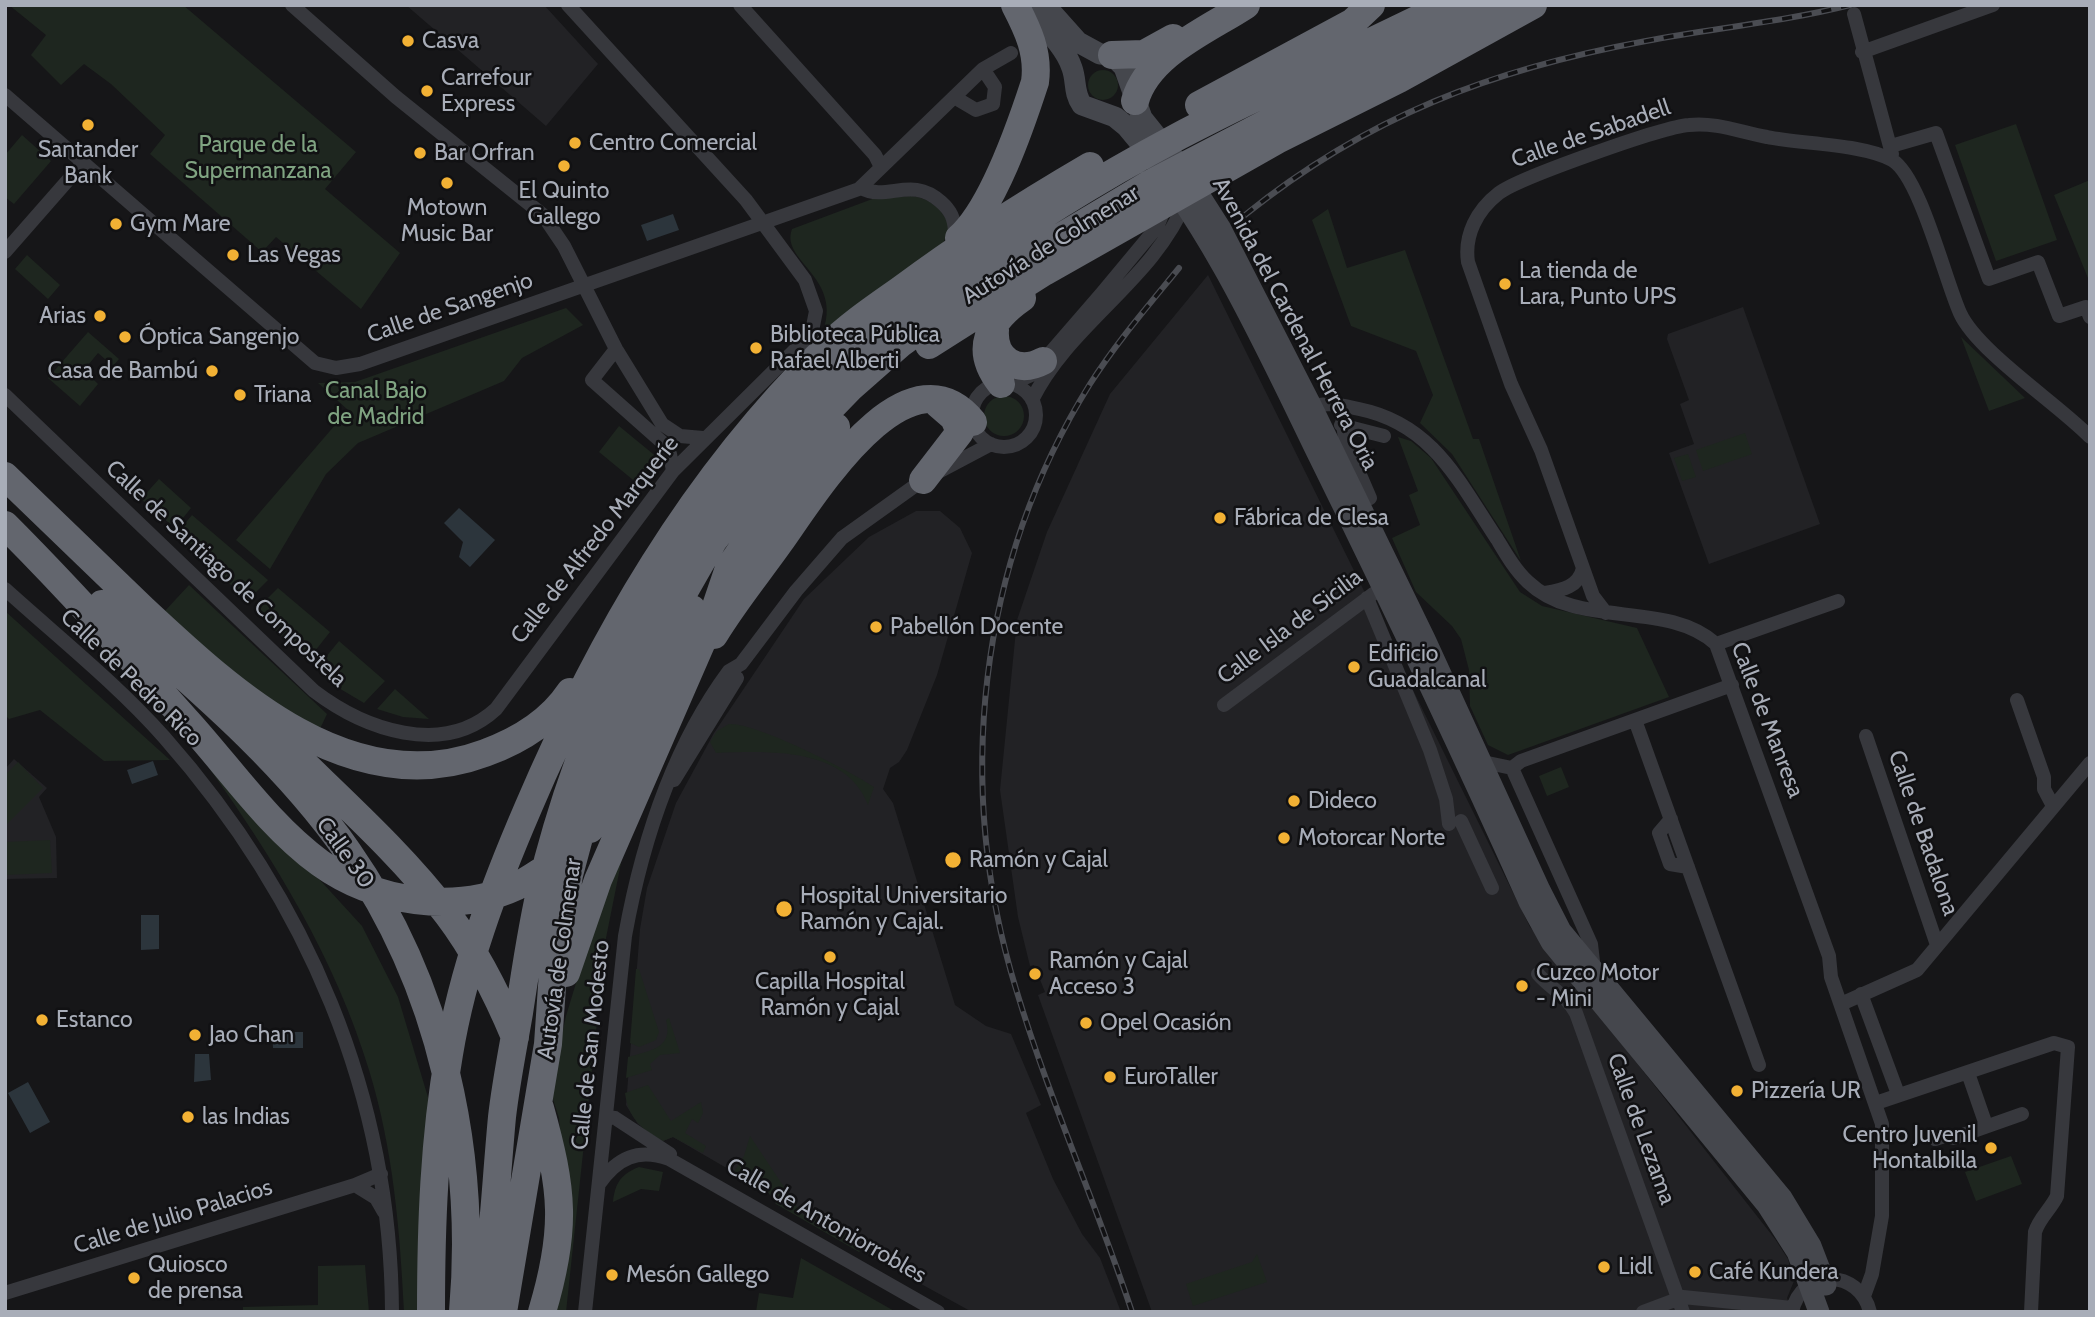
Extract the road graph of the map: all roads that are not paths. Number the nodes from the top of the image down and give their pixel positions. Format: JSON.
{"nodes":[{"id":1,"x":292,"y":5,"type":"edge"},
{"id":2,"x":568,"y":5,"type":"edge"},
{"id":3,"x":740,"y":5,"type":"edge"},
{"id":4,"x":1015,"y":5,"type":"edge"},
{"id":5,"x":1024,"y":5,"type":"edge"},
{"id":6,"x":1045,"y":5,"type":"edge"},
{"id":7,"x":1223,"y":5,"type":"edge"},
{"id":8,"x":1246,"y":5,"type":"edge"},
{"id":9,"x":1371,"y":5,"type":"edge"},
{"id":10,"x":1408,"y":5,"type":"edge"},
{"id":11,"x":1447,"y":5,"type":"edge"},
{"id":12,"x":1493,"y":5,"type":"edge"},
{"id":13,"x":1533,"y":5,"type":"edge"},
{"id":14,"x":1993,"y":5,"type":"edge"},
{"id":15,"x":1854,"y":14,"type":"dead end"},
{"id":16,"x":1463,"y":45,"type":"junction"},
{"id":17,"x":1862,"y":52,"type":"junction"},
{"id":18,"x":1011,"y":53,"type":"dead end"},
{"id":19,"x":1106,"y":54,"type":"junction"},
{"id":20,"x":983,"y":69,"type":"junction"},
{"id":21,"x":1075,"y":78,"type":"junction"},
{"id":22,"x":1240,"y":84,"type":"junction"},
{"id":23,"x":5,"y":95,"type":"edge"},
{"id":24,"x":954,"y":97,"type":"junction"},
{"id":25,"x":1265,"y":122,"type":"junction"},
{"id":26,"x":1132,"y":131,"type":"junction"},
{"id":27,"x":1892,"y":153,"type":"junction"},
{"id":28,"x":83,"y":163,"type":"junction"},
{"id":29,"x":881,"y":167,"type":"junction"},
{"id":30,"x":1172,"y":169,"type":"junction"},
{"id":31,"x":861,"y":188,"type":"junction"},
{"id":32,"x":1191,"y":212,"type":"junction"},
{"id":33,"x":762,"y":223,"type":"junction"},
{"id":34,"x":955,"y":232,"type":"dead end"},
{"id":35,"x":1162,"y":232,"type":"junction"},
{"id":36,"x":1110,"y":237,"type":"junction"},
{"id":37,"x":1207,"y":237,"type":"junction"},
{"id":38,"x":5,"y":252,"type":"edge"},
{"id":39,"x":582,"y":285,"type":"junction"},
{"id":40,"x":2090,"y":317,"type":"edge"},
{"id":41,"x":860,"y":319,"type":"junction"},
{"id":42,"x":998,"y":320,"type":"junction"},
{"id":43,"x":616,"y":349,"type":"junction"},
{"id":44,"x":1043,"y":361,"type":"junction"},
{"id":45,"x":807,"y":370,"type":"junction"},
{"id":46,"x":1006,"y":384,"type":"junction"},
{"id":47,"x":5,"y":395,"type":"edge"},
{"id":48,"x":928,"y":399,"type":"junction"},
{"id":49,"x":1032,"y":400,"type":"junction"},
{"id":50,"x":1341,"y":405,"type":"junction"},
{"id":51,"x":1312,"y":407,"type":"junction"},
{"id":52,"x":973,"y":423,"type":"junction"},
{"id":53,"x":1342,"y":425,"type":"junction"},
{"id":54,"x":659,"y":430,"type":"junction"},
{"id":55,"x":1384,"y":436,"type":"dead end"},
{"id":56,"x":704,"y":438,"type":"junction"},
{"id":57,"x":2090,"y":438,"type":"edge"},
{"id":58,"x":797,"y":442,"type":"junction"},
{"id":59,"x":991,"y":444,"type":"junction"},
{"id":60,"x":673,"y":471,"type":"junction"},
{"id":61,"x":5,"y":476,"type":"edge"},
{"id":62,"x":923,"y":480,"type":"junction"},
{"id":63,"x":1370,"y":498,"type":"dead end"},
{"id":64,"x":5,"y":510,"type":"edge"},
{"id":65,"x":5,"y":525,"type":"edge"},
{"id":66,"x":1583,"y":568,"type":"junction"},
{"id":67,"x":5,"y":589,"type":"edge"},
{"id":68,"x":1375,"y":592,"type":"junction"},
{"id":69,"x":1545,"y":593,"type":"junction"},
{"id":70,"x":631,"y":599,"type":"junction"},
{"id":71,"x":98,"y":600,"type":"junction"},
{"id":72,"x":1838,"y":601,"type":"dead end"},
{"id":73,"x":1606,"y":613,"type":"junction"},
{"id":74,"x":1716,"y":644,"type":"junction"},
{"id":75,"x":197,"y":659,"type":"junction"},
{"id":76,"x":736,"y":671,"type":"junction"},
{"id":77,"x":1732,"y":685,"type":"junction"},
{"id":78,"x":683,"y":688,"type":"junction"},
{"id":79,"x":2017,"y":700,"type":"dead end"},
{"id":80,"x":1224,"y":705,"type":"dead end"},
{"id":81,"x":1635,"y":720,"type":"junction"},
{"id":82,"x":442,"y":734,"type":"joint"},
{"id":83,"x":1866,"y":736,"type":"dead end"},
{"id":84,"x":1483,"y":762,"type":"junction"},
{"id":85,"x":2090,"y":763,"type":"edge"},
{"id":86,"x":1512,"y":768,"type":"junction"},
{"id":87,"x":667,"y":789,"type":"junction"},
{"id":88,"x":2053,"y":806,"type":"junction"},
{"id":89,"x":1492,"y":888,"type":"dead end"},
{"id":90,"x":539,"y":895,"type":"junction"},
{"id":91,"x":1937,"y":946,"type":"junction"},
{"id":92,"x":1538,"y":974,"type":"dead end"},
{"id":93,"x":1595,"y":974,"type":"junction"},
{"id":94,"x":1861,"y":994,"type":"junction"},
{"id":95,"x":1595,"y":998,"type":"junction"},
{"id":96,"x":1841,"y":1004,"type":"junction"},
{"id":97,"x":548,"y":1044,"type":"junction"},
{"id":98,"x":1759,"y":1065,"type":"dead end"},
{"id":99,"x":1968,"y":1073,"type":"junction"},
{"id":100,"x":1898,"y":1094,"type":"junction"},
{"id":101,"x":1876,"y":1103,"type":"junction"},
{"id":102,"x":2022,"y":1114,"type":"dead end"},
{"id":103,"x":606,"y":1117,"type":"junction"},
{"id":104,"x":1986,"y":1125,"type":"junction"},
{"id":105,"x":1935,"y":1139,"type":"dead end"},
{"id":106,"x":691,"y":1169,"type":"junction"},
{"id":107,"x":381,"y":1174,"type":"junction"},
{"id":108,"x":355,"y":1185,"type":"junction"},
{"id":109,"x":598,"y":1185,"type":"junction"},
{"id":110,"x":384,"y":1212,"type":"junction"},
{"id":111,"x":1876,"y":1250,"type":"junction"},
{"id":112,"x":1826,"y":1281,"type":"junction"},
{"id":113,"x":5,"y":1293,"type":"edge"},
{"id":114,"x":1864,"y":1296,"type":"junction"},
{"id":115,"x":1681,"y":1305,"type":"edge"},
{"id":116,"x":1792,"y":1310,"type":"edge"},
{"id":117,"x":392,"y":1312,"type":"edge"},
{"id":118,"x":431,"y":1312,"type":"edge"},
{"id":119,"x":456,"y":1312,"type":"edge"},
{"id":120,"x":463,"y":1312,"type":"edge"},
{"id":121,"x":484,"y":1312,"type":"edge"},
{"id":122,"x":503,"y":1312,"type":"edge"},
{"id":123,"x":542,"y":1312,"type":"edge"},
{"id":124,"x":585,"y":1312,"type":"edge"},
{"id":125,"x":938,"y":1312,"type":"edge"},
{"id":126,"x":1643,"y":1312,"type":"edge"},
{"id":127,"x":1819,"y":1312,"type":"edge"},
{"id":128,"x":1833,"y":1312,"type":"edge"},
{"id":129,"x":1870,"y":1312,"type":"edge"},
{"id":130,"x":2031,"y":1312,"type":"edge"}],
"edges":[{"from":1,"to":39,"type":"street"},
{"from":2,"to":33,"type":"street","name":"Calle de Alfredo Marqueríe"},
{"from":3,"to":29,"type":"street"},
{"from":4,"to":41,"type":"highway"},
{"from":5,"to":21,"type":"main road","name":"Avenida del Cardenal Herrera Oria"},
{"from":6,"to":19,"type":"main road","name":"Avenida del Cardenal Herrera Oria"},
{"from":7,"to":19,"type":"highway"},
{"from":8,"to":26,"type":"highway"},
{"from":9,"to":22,"type":"highway"},
{"from":10,"to":22,"type":"highway"},
{"from":11,"to":26,"type":"highway","name":"Autovía de Colmenar"},
{"from":12,"to":25,"type":"highway","name":"Autovía de Colmenar"},
{"from":13,"to":16,"type":"highway"},
{"from":14,"to":17,"type":"street"},
{"from":15,"to":17,"type":"street"},
{"from":16,"to":25,"type":"highway"},
{"from":16,"to":36,"type":"highway"},
{"from":17,"to":27,"type":"street"},
{"from":18,"to":20,"type":"street","name":"Calle de Sangenjo"},
{"from":19,"to":21,"type":"main road"},
{"from":19,"to":26,"type":"main road","name":"Avenida del Cardenal Herrera Oria"},
{"from":20,"to":24,"type":"street","name":"Calle de Sangenjo"},
{"from":20,"to":24,"type":"street"},
{"from":21,"to":26,"type":"main road","name":"Avenida del Cardenal Herrera Oria"},
{"from":22,"to":26,"type":"highway"},
{"from":23,"to":28,"type":"street","name":"Calle de Sangenjo"},
{"from":24,"to":29,"type":"street","name":"Calle de Sangenjo"},
{"from":25,"to":58,"type":"highway","name":"Autovía de Colmenar"},
{"from":26,"to":30,"type":"main road","name":"Avenida del Cardenal Herrera Oria"},
{"from":26,"to":41,"type":"highway"},
{"from":26,"to":45,"type":"highway"},
{"from":26,"to":90,"type":"highway","name":"Autovía de Colmenar"},
{"from":27,"to":40,"type":"street"},
{"from":27,"to":57,"type":"street"},
{"from":27,"to":66,"type":"street","name":"Calle de Sabadell"},
{"from":28,"to":38,"type":"street"},
{"from":28,"to":39,"type":"street","name":"Calle de Sangenjo"},
{"from":29,"to":31,"type":"street","name":"Calle de Sangenjo"},
{"from":30,"to":32,"type":"main road","name":"Avenida del Cardenal Herrera Oria"},
{"from":30,"to":35,"type":"street"},
{"from":31,"to":33,"type":"street","name":"Calle de Sangenjo"},
{"from":31,"to":34,"type":"street"},
{"from":32,"to":35,"type":"street"},
{"from":32,"to":37,"type":"main road","name":"Avenida del Cardenal Herrera Oria"},
{"from":32,"to":51,"type":"main road","name":"Avenida del Cardenal Herrera Oria"},
{"from":33,"to":39,"type":"street","name":"Calle de Sangenjo"},
{"from":33,"to":56,"type":"street","name":"Calle de Alfredo Marqueríe"},
{"from":35,"to":37,"type":"street"},
{"from":35,"to":44,"type":"street"},
{"from":35,"to":49,"type":"street"},
{"from":36,"to":42,"type":"highway"},
{"from":36,"to":78,"type":"highway"},
{"from":37,"to":68,"type":"main road","name":"Avenida del Cardenal Herrera Oria"},
{"from":39,"to":43,"type":"street"},
{"from":41,"to":45,"type":"highway"},
{"from":42,"to":44,"type":"highway"},
{"from":42,"to":46,"type":"highway"},
{"from":43,"to":54,"type":"street"},
{"from":43,"to":54,"type":"street"},
{"from":44,"to":46,"type":"street"},
{"from":45,"to":70,"type":"highway"},
{"from":46,"to":49,"type":"street"},
{"from":46,"to":52,"type":"street"},
{"from":47,"to":82,"type":"street","name":"Calle de Santiago de Compostela"},
{"from":48,"to":52,"type":"highway"},
{"from":48,"to":62,"type":"highway"},
{"from":48,"to":78,"type":"highway"},
{"from":49,"to":59,"type":"street"},
{"from":50,"to":51,"type":"street","name":"Calle de Manresa"},
{"from":50,"to":53,"type":"street"},
{"from":50,"to":69,"type":"street","name":"Calle de Manresa"},
{"from":51,"to":84,"type":"main road","name":"Avenida del Cardenal Herrera Oria"},
{"from":52,"to":59,"type":"street"},
{"from":52,"to":62,"type":"street","name":"Calle de San Modesto"},
{"from":53,"to":55,"type":"street"},
{"from":53,"to":63,"type":"street"},
{"from":54,"to":56,"type":"street"},
{"from":54,"to":60,"type":"street"},
{"from":56,"to":60,"type":"street","name":"Calle de Alfredo Marqueríe"},
{"from":58,"to":65,"type":"highway"},
{"from":58,"to":97,"type":"highway","name":"Autovía de Colmenar"},
{"from":59,"to":62,"type":"street","name":"Calle de San Modesto"},
{"from":60,"to":82,"type":"street","name":"Calle de Alfredo Marqueríe"},
{"from":61,"to":75,"type":"highway"},
{"from":62,"to":76,"type":"street","name":"Calle de San Modesto"},
{"from":64,"to":71,"type":"highway","name":"Calle 30"},
{"from":66,"to":69,"type":"street"},
{"from":66,"to":73,"type":"street","name":"Calle de Sabadell"},
{"from":67,"to":107,"type":"street","name":"Calle de Pedro Rico"},
{"from":68,"to":80,"type":"street","name":"Calle Isla de Sicilia"},
{"from":68,"to":89,"type":"street","name":"Avenida del Cardenal Herrera Oria"},
{"from":68,"to":95,"type":"main road","name":"Avenida del Cardenal Herrera Oria"},
{"from":69,"to":73,"type":"street","name":"Calle de Manresa"},
{"from":70,"to":75,"type":"highway"},
{"from":70,"to":90,"type":"highway"},
{"from":70,"to":118,"type":"highway"},
{"from":71,"to":119,"type":"highway"},
{"from":71,"to":120,"type":"highway","name":"Calle 30"},
{"from":72,"to":74,"type":"street"},
{"from":73,"to":74,"type":"street","name":"Calle de Manresa"},
{"from":74,"to":77,"type":"street","name":"Calle de Manresa"},
{"from":75,"to":123,"type":"highway","name":"Calle 30"},
{"from":76,"to":87,"type":"street","name":"Calle de San Modesto"},
{"from":76,"to":87,"type":"street","name":"Calle de San Modesto"},
{"from":77,"to":81,"type":"street"},
{"from":77,"to":96,"type":"street","name":"Calle de Manresa"},
{"from":78,"to":97,"type":"highway"},
{"from":79,"to":88,"type":"street"},
{"from":81,"to":86,"type":"street"},
{"from":81,"to":98,"type":"street"},
{"from":83,"to":91,"type":"street","name":"Calle de Badalona"},
{"from":84,"to":86,"type":"street"},
{"from":84,"to":93,"type":"main road","name":"Avenida del Cardenal Herrera Oria"},
{"from":85,"to":88,"type":"street","name":"Calle de Badalona"},
{"from":86,"to":93,"type":"street"},
{"from":87,"to":103,"type":"street","name":"Calle de San Modesto"},
{"from":88,"to":91,"type":"street","name":"Calle de Badalona"},
{"from":90,"to":121,"type":"highway","name":"Autovía de Colmenar"},
{"from":91,"to":94,"type":"street","name":"Calle de Badalona"},
{"from":92,"to":115,"type":"street","name":"Calle de Lezama"},
{"from":93,"to":95,"type":"street"},
{"from":93,"to":112,"type":"main road","name":"Avenida del Cardenal Herrera Oria"},
{"from":94,"to":96,"type":"street","name":"Calle de Badalona"},
{"from":94,"to":100,"type":"street"},
{"from":95,"to":112,"type":"main road","name":"Avenida del Cardenal Herrera Oria"},
{"from":96,"to":101,"type":"street","name":"Calle de Manresa"},
{"from":97,"to":122,"type":"highway","name":"Autovía de Colmenar"},
{"from":99,"to":100,"type":"street"},
{"from":99,"to":104,"type":"street"},
{"from":99,"to":130,"type":"street"},
{"from":100,"to":101,"type":"street"},
{"from":101,"to":111,"type":"street","name":"Calle de Manresa"},
{"from":102,"to":104,"type":"street"},
{"from":103,"to":106,"type":"street","name":"Calle de Antoniorrobles"},
{"from":103,"to":109,"type":"street","name":"Calle de San Modesto"},
{"from":104,"to":105,"type":"street"},
{"from":106,"to":109,"type":"street","name":"Calle de Antoniorrobles"},
{"from":106,"to":125,"type":"street","name":"Calle de Antoniorrobles"},
{"from":107,"to":108,"type":"street","name":"Calle de Julio Palacios"},
{"from":107,"to":110,"type":"street","name":"Calle de Pedro Rico"},
{"from":108,"to":110,"type":"street"},
{"from":108,"to":113,"type":"street","name":"Calle de Julio Palacios"},
{"from":109,"to":124,"type":"street","name":"Calle de San Modesto"},
{"from":110,"to":117,"type":"street","name":"Calle de Pedro Rico"},
{"from":111,"to":112,"type":"street"},
{"from":111,"to":114,"type":"street","name":"Calle de Manresa"},
{"from":112,"to":114,"type":"street"},
{"from":112,"to":116,"type":"street"},
{"from":112,"to":127,"type":"main road","name":"Avenida del Cardenal Herrera Oria"},
{"from":112,"to":128,"type":"main road","name":"Avenida del Cardenal Herrera Oria"},
{"from":114,"to":129,"type":"street"},
{"from":115,"to":116,"type":"street"},
{"from":115,"to":126,"type":"street"}]}
